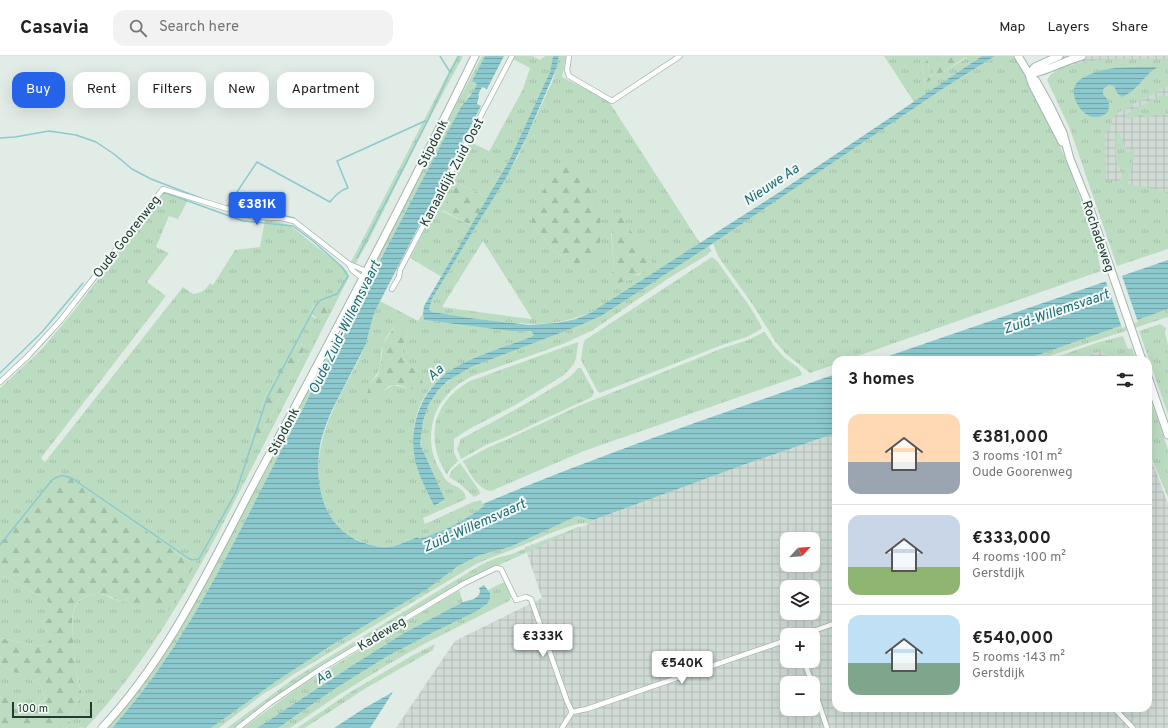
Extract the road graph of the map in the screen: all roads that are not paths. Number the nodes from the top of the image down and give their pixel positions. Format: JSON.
{"nodes":[{"id":1,"x":475,"y":56,"type":"edge"},
{"id":2,"x":512,"y":56,"type":"edge"},
{"id":3,"x":569,"y":56,"type":"edge"},
{"id":4,"x":680,"y":56,"type":"edge"},
{"id":5,"x":1018,"y":56,"type":"edge"},
{"id":6,"x":1059,"y":56,"type":"edge"},
{"id":7,"x":1082,"y":56,"type":"edge"},
{"id":8,"x":1029,"y":74,"type":"junction"},
{"id":9,"x":349,"y":264,"type":"junction"},
{"id":10,"x":364,"y":275,"type":"junction"},
{"id":11,"x":392,"y":289,"type":"dead end"},
{"id":12,"x":1141,"y":356,"type":"edge"},
{"id":13,"x":0,"y":382,"type":"edge"},
{"id":14,"x":1152,"y":389,"type":"edge"},
{"id":15,"x":1168,"y":435,"type":"edge"},
{"id":16,"x":832,"y":624,"type":"edge"},
{"id":17,"x":820,"y":629,"type":"edge"},
{"id":18,"x":780,"y":642,"type":"edge"},
{"id":19,"x":820,"y":707,"type":"edge"},
{"id":20,"x":572,"y":712,"type":"junction"},
{"id":21,"x":1118,"y":712,"type":"edge"},
{"id":22,"x":102,"y":728,"type":"edge"},
{"id":23,"x":238,"y":728,"type":"edge"},
{"id":24,"x":562,"y":728,"type":"edge"},
{"id":25,"x":827,"y":728,"type":"edge"},
{"id":26,"x":1133,"y":728,"type":"edge"}],
"edges":[{"from":1,"to":10,"type":"main road","name":"Stipdonk"},
{"from":2,"to":11,"type":"street","name":"Kanaaldijk Zuid Oost"},
{"from":3,"to":4,"type":"street"},
{"from":5,"to":8,"type":"main road","name":"Rochadeweg"},
{"from":6,"to":8,"type":"main road"},
{"from":7,"to":8,"type":"main road"},
{"from":8,"to":12,"type":"main road","name":"Rochadeweg"},
{"from":9,"to":10,"type":"street","name":"Oude Goorenweg"},
{"from":9,"to":10,"type":"street","name":"Oude Goorenweg"},
{"from":9,"to":13,"type":"street","name":"Oude Goorenweg"},
{"from":10,"to":22,"type":"main road","name":"Stipdonk"},
{"from":14,"to":15,"type":"main road"},
{"from":16,"to":17,"type":"street"},
{"from":18,"to":20,"type":"street"},
{"from":19,"to":25,"type":"street"},
{"from":20,"to":23,"type":"street","name":"Kadeweg"},
{"from":20,"to":24,"type":"street"},
{"from":21,"to":26,"type":"street"}]}
